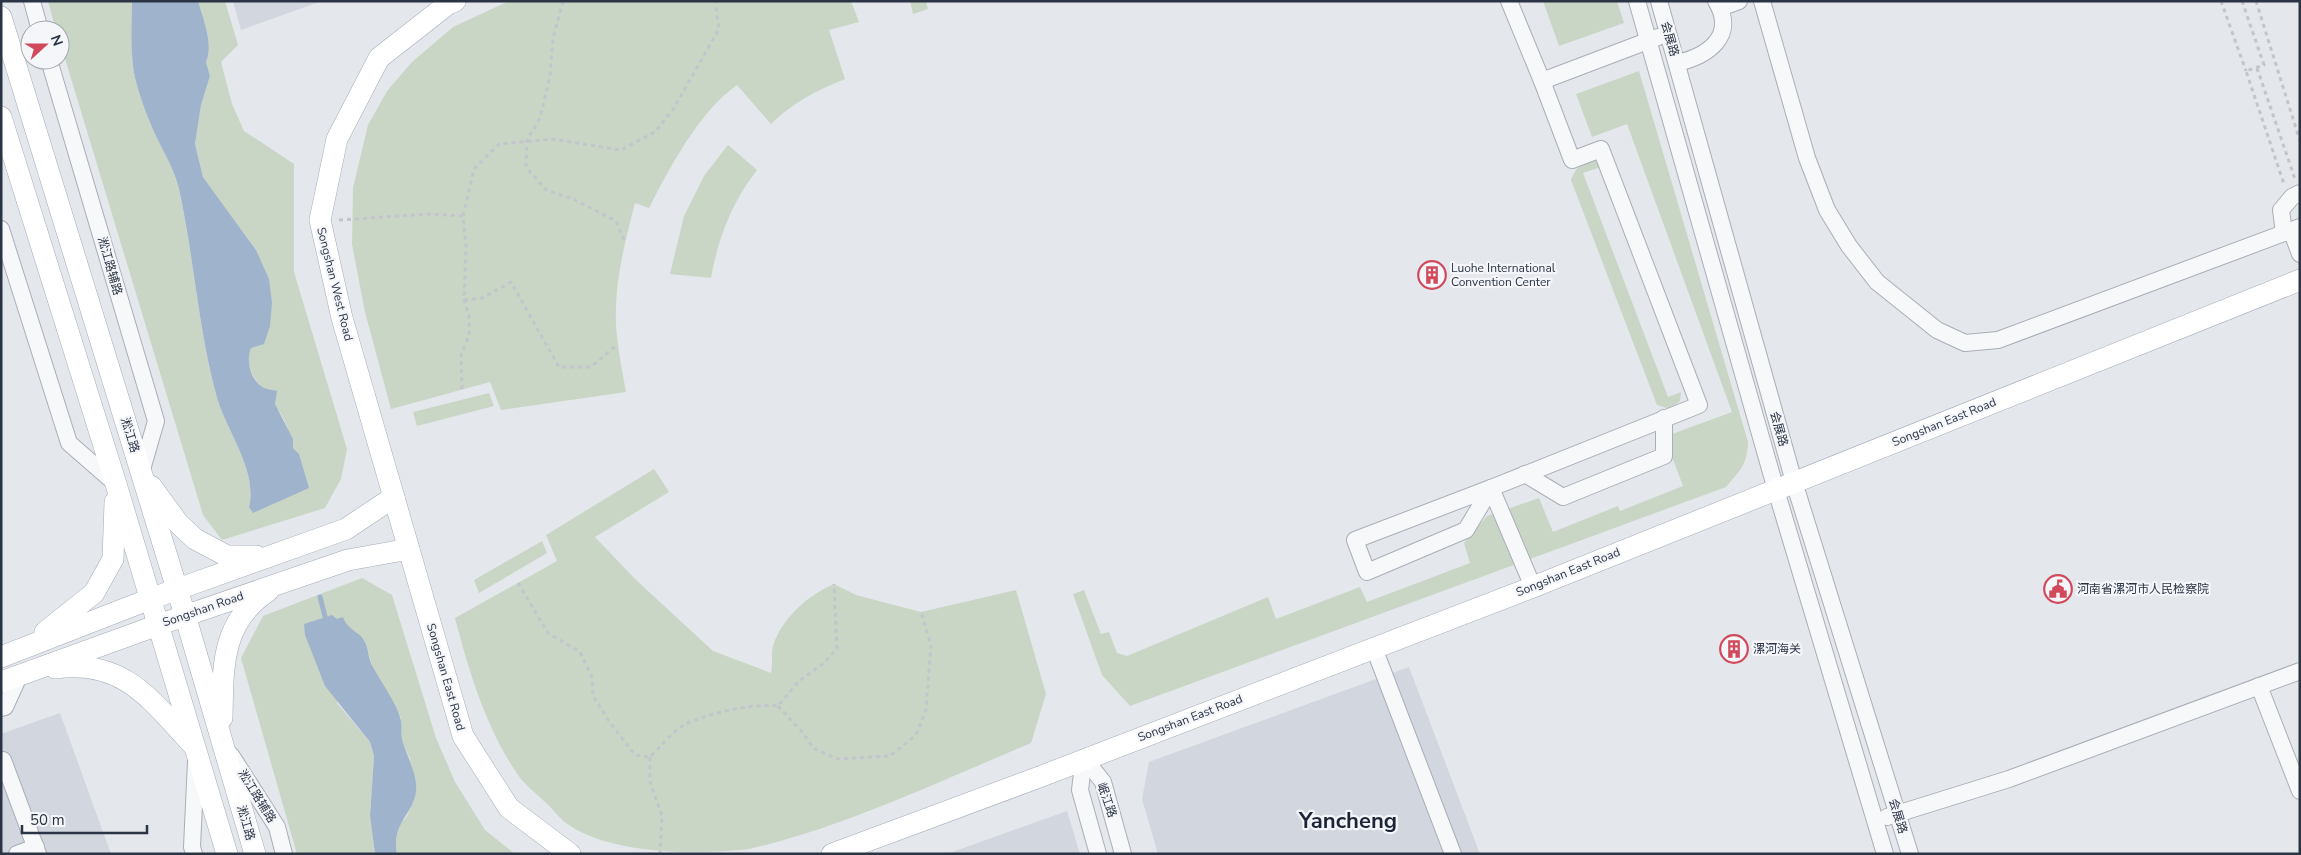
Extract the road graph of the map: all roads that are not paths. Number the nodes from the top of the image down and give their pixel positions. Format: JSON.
{"nodes":[{"id":1,"x":32,"y":1,"type":"edge"},
{"id":2,"x":455,"y":1,"type":"edge"},
{"id":3,"x":1509,"y":1,"type":"edge"},
{"id":4,"x":1636,"y":1,"type":"edge"},
{"id":5,"x":1659,"y":1,"type":"edge"},
{"id":6,"x":1739,"y":1,"type":"edge"},
{"id":7,"x":1762,"y":1,"type":"edge"},
{"id":8,"x":1718,"y":5,"type":"edge"},
{"id":9,"x":1,"y":16,"type":"edge"},
{"id":10,"x":37,"y":20,"type":"edge"},
{"id":11,"x":1669,"y":33,"type":"junction"},
{"id":12,"x":1648,"y":41,"type":"junction"},
{"id":13,"x":1677,"y":63,"type":"junction"},
{"id":14,"x":52,"y":70,"type":"edge"},
{"id":15,"x":1542,"y":81,"type":"junction"},
{"id":16,"x":1,"y":117,"type":"edge"},
{"id":17,"x":2295,"y":192,"type":"edge"},
{"id":18,"x":1,"y":229,"type":"edge"},
{"id":19,"x":2292,"y":230,"type":"edge"},
{"id":20,"x":2300,"y":254,"type":"edge"},
{"id":21,"x":2300,"y":280,"type":"edge"},
{"id":22,"x":1664,"y":418,"type":"junction"},
{"id":23,"x":141,"y":473,"type":"junction"},
{"id":24,"x":1526,"y":474,"type":"junction"},
{"id":25,"x":116,"y":484,"type":"junction"},
{"id":26,"x":1785,"y":486,"type":"junction"},
{"id":27,"x":1491,"y":488,"type":"junction"},
{"id":28,"x":394,"y":497,"type":"junction"},
{"id":29,"x":409,"y":549,"type":"junction"},
{"id":30,"x":271,"y":556,"type":"junction"},
{"id":31,"x":280,"y":583,"type":"junction"},
{"id":32,"x":1533,"y":587,"type":"junction"},
{"id":33,"x":177,"y":590,"type":"junction"},
{"id":34,"x":150,"y":599,"type":"junction"},
{"id":35,"x":185,"y":616,"type":"junction"},
{"id":36,"x":158,"y":625,"type":"junction"},
{"id":37,"x":1374,"y":648,"type":"junction"},
{"id":38,"x":9,"y":651,"type":"edge"},
{"id":39,"x":2300,"y":671,"type":"edge"},
{"id":40,"x":15,"y":676,"type":"edge"},
{"id":41,"x":2259,"y":686,"type":"junction"},
{"id":42,"x":1,"y":708,"type":"edge"},
{"id":43,"x":222,"y":740,"type":"junction"},
{"id":44,"x":196,"y":749,"type":"junction"},
{"id":45,"x":1084,"y":758,"type":"junction"},
{"id":46,"x":1,"y":761,"type":"edge"},
{"id":47,"x":2300,"y":791,"type":"edge"},
{"id":48,"x":1897,"y":814,"type":"junction"},
{"id":49,"x":1875,"y":821,"type":"junction"},
{"id":50,"x":859,"y":849,"type":"edge"},
{"id":51,"x":37,"y":850,"type":"edge"},
{"id":52,"x":17,"y":854,"type":"edge"},
{"id":53,"x":194,"y":854,"type":"edge"},
{"id":54,"x":227,"y":854,"type":"edge"},
{"id":55,"x":255,"y":854,"type":"edge"},
{"id":56,"x":284,"y":854,"type":"edge"},
{"id":57,"x":570,"y":854,"type":"edge"},
{"id":58,"x":832,"y":854,"type":"edge"},
{"id":59,"x":1098,"y":854,"type":"edge"},
{"id":60,"x":1123,"y":854,"type":"edge"},
{"id":61,"x":1452,"y":854,"type":"edge"},
{"id":62,"x":1885,"y":854,"type":"edge"},
{"id":63,"x":1910,"y":854,"type":"edge"}],
"edges":[{"from":1,"to":10,"type":"street"},
{"from":2,"to":28,"type":"main road","name":"Songshan West Road"},
{"from":3,"to":15,"type":"street"},
{"from":4,"to":12,"type":"street","name":"会展路"},
{"from":5,"to":11,"type":"street","name":"会展路"},
{"from":6,"to":8,"type":"street"},
{"from":7,"to":19,"type":"street"},
{"from":8,"to":13,"type":"street"},
{"from":9,"to":23,"type":"main road","name":"淞江路"},
{"from":11,"to":12,"type":"street"},
{"from":11,"to":13,"type":"street","name":"会展路"},
{"from":12,"to":15,"type":"street"},
{"from":12,"to":26,"type":"street","name":"会展路"},
{"from":13,"to":26,"type":"street","name":"会展路"},
{"from":14,"to":23,"type":"street","name":"淞江路辅路"},
{"from":15,"to":22,"type":"street"},
{"from":16,"to":25,"type":"main road"},
{"from":17,"to":19,"type":"street"},
{"from":18,"to":25,"type":"street"},
{"from":19,"to":20,"type":"street"},
{"from":21,"to":26,"type":"main road","name":"Songshan East Road"},
{"from":22,"to":24,"type":"street"},
{"from":22,"to":24,"type":"street"},
{"from":23,"to":30,"type":"main road"},
{"from":23,"to":33,"type":"main road","name":"淞江路"},
{"from":24,"to":27,"type":"street"},
{"from":25,"to":34,"type":"main road"},
{"from":25,"to":38,"type":"main road"},
{"from":26,"to":32,"type":"main road","name":"Songshan East Road"},
{"from":26,"to":48,"type":"street","name":"会展路"},
{"from":26,"to":49,"type":"street","name":"会展路"},
{"from":27,"to":27,"type":"street"},
{"from":27,"to":32,"type":"street"},
{"from":28,"to":29,"type":"main road","name":"Songshan West Road"},
{"from":28,"to":30,"type":"main road"},
{"from":29,"to":31,"type":"main road","name":"Songshan Road"},
{"from":29,"to":57,"type":"main road","name":"Songshan East Road"},
{"from":30,"to":33,"type":"main road"},
{"from":31,"to":35,"type":"main road","name":"Songshan Road"},
{"from":31,"to":43,"type":"main road"},
{"from":32,"to":37,"type":"main road","name":"Songshan East Road"},
{"from":33,"to":34,"type":"main road"},
{"from":33,"to":35,"type":"main road","name":"淞江路"},
{"from":34,"to":36,"type":"main road"},
{"from":34,"to":38,"type":"main road"},
{"from":35,"to":36,"type":"main road","name":"Songshan Road"},
{"from":35,"to":43,"type":"main road","name":"淞江路"},
{"from":36,"to":40,"type":"main road","name":"Songshan Road"},
{"from":36,"to":44,"type":"main road"},
{"from":37,"to":45,"type":"main road","name":"Songshan East Road"},
{"from":37,"to":61,"type":"street"},
{"from":39,"to":41,"type":"street"},
{"from":40,"to":42,"type":"street"},
{"from":40,"to":44,"type":"main road"},
{"from":41,"to":47,"type":"street"},
{"from":41,"to":48,"type":"street"},
{"from":43,"to":55,"type":"main road","name":"淞江路"},
{"from":43,"to":56,"type":"street","name":"淞江路辅路"},
{"from":44,"to":53,"type":"street"},
{"from":44,"to":54,"type":"main road"},
{"from":45,"to":50,"type":"main road","name":"Songshan East Road"},
{"from":45,"to":59,"type":"street","name":"岷江路"},
{"from":45,"to":60,"type":"street","name":"岷江路"},
{"from":46,"to":51,"type":"street"},
{"from":48,"to":49,"type":"street"},
{"from":48,"to":63,"type":"street","name":"会展路"},
{"from":49,"to":62,"type":"street","name":"会展路"},
{"from":50,"to":58,"type":"main road","name":"Songshan East Road"},
{"from":51,"to":52,"type":"street"}]}
